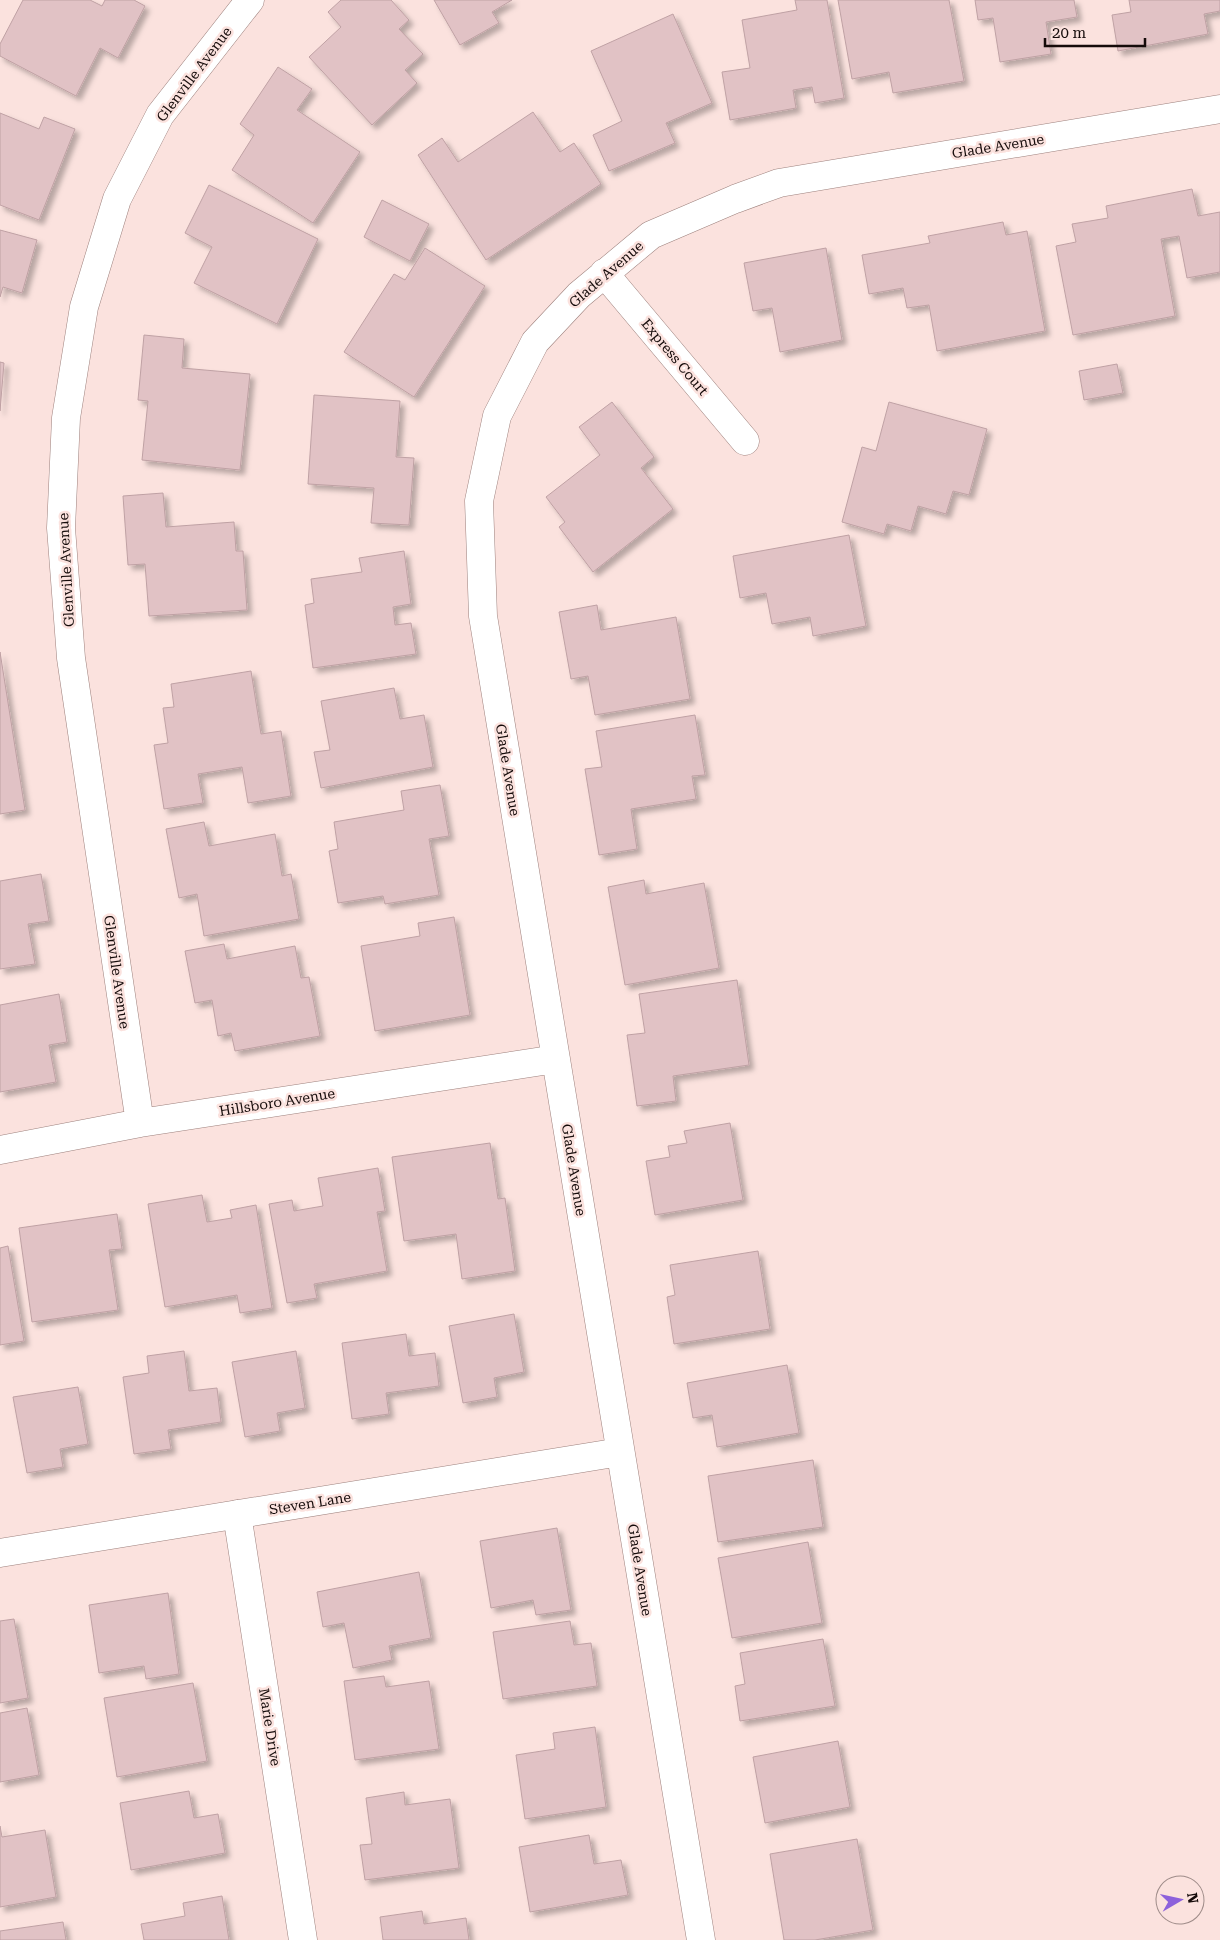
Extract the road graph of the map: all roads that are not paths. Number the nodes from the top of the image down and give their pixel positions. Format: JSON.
{"nodes":[{"id":1,"x":250,"y":0,"type":"edge"},
{"id":2,"x":1220,"y":109,"type":"edge"},
{"id":3,"x":604,"y":273,"type":"junction"},
{"id":4,"x":746,"y":441,"type":"dead end"},
{"id":5,"x":556,"y":1059,"type":"junction"},
{"id":6,"x":140,"y":1123,"type":"junction"},
{"id":7,"x":0,"y":1150,"type":"edge"},
{"id":8,"x":620,"y":1452,"type":"junction"},
{"id":9,"x":237,"y":1514,"type":"junction"},
{"id":10,"x":0,"y":1553,"type":"edge"},
{"id":11,"x":303,"y":1940,"type":"edge"},
{"id":12,"x":701,"y":1940,"type":"edge"}],
"edges":[{"from":1,"to":6,"type":"street","name":"Glenville Avenue"},
{"from":2,"to":3,"type":"street","name":"Glade Avenue"},
{"from":3,"to":4,"type":"street","name":"Express Court"},
{"from":3,"to":5,"type":"street","name":"Glade Avenue"},
{"from":5,"to":6,"type":"street","name":"Hillsboro Avenue"},
{"from":5,"to":8,"type":"street","name":"Glade Avenue"},
{"from":6,"to":7,"type":"street","name":"Hillsboro Avenue"},
{"from":8,"to":9,"type":"street","name":"Steven Lane"},
{"from":8,"to":12,"type":"street","name":"Glade Avenue"},
{"from":9,"to":10,"type":"street","name":"Steven Lane"},
{"from":9,"to":11,"type":"street","name":"Marie Drive"}]}
